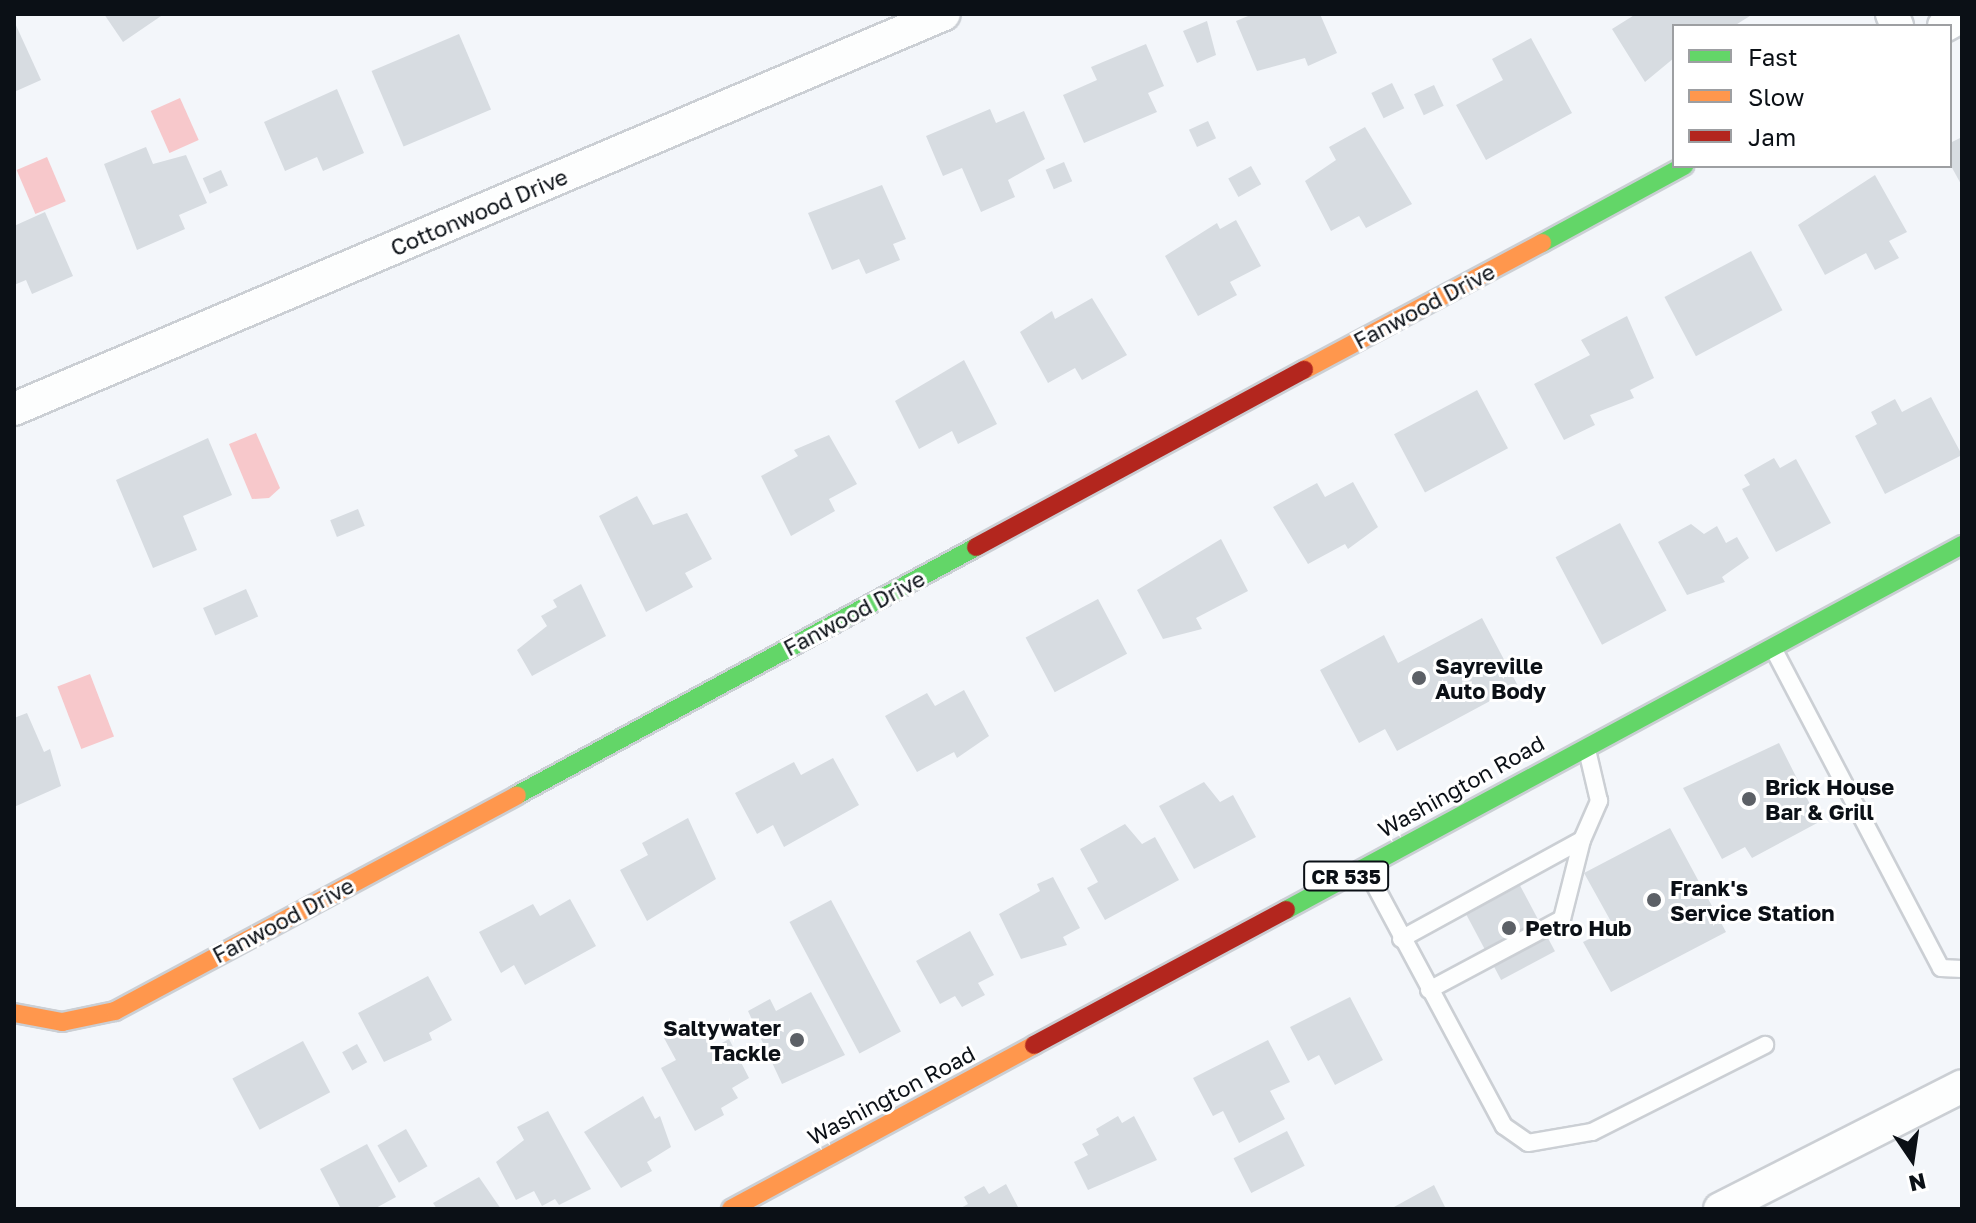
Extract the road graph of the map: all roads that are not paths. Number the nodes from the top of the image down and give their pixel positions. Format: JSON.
{"nodes":[{"id":1,"x":944,"y":14,"type":"edge"},
{"id":2,"x":1680,"y":168,"type":"edge"},
{"id":3,"x":14,"y":409,"type":"edge"},
{"id":4,"x":1962,"y":545,"type":"edge"},
{"id":5,"x":1773,"y":649,"type":"junction"},
{"id":6,"x":1585,"y":745,"type":"junction"},
{"id":7,"x":1582,"y":840,"type":"junction"},
{"id":8,"x":1365,"y":865,"type":"junction"},
{"id":9,"x":1401,"y":939,"type":"junction"},
{"id":10,"x":1962,"y":969,"type":"edge"},
{"id":11,"x":1429,"y":990,"type":"junction"},
{"id":12,"x":14,"y":1013,"type":"edge"},
{"id":13,"x":1765,"y":1045,"type":"dead end"},
{"id":14,"x":1962,"y":1086,"type":"edge"},
{"id":15,"x":731,"y":1209,"type":"edge"},
{"id":16,"x":1720,"y":1209,"type":"edge"}],
"edges":[{"from":1,"to":3,"type":"street","name":"Cottonwood Drive"},
{"from":2,"to":12,"type":"street","name":"Fanwood Drive"},
{"from":4,"to":5,"type":"street","name":"Washington Road","number":"CR 535"},
{"from":5,"to":6,"type":"street","name":"Washington Road","number":"CR 535"},
{"from":5,"to":10,"type":"lane"},
{"from":6,"to":7,"type":"lane"},
{"from":6,"to":8,"type":"street","name":"Washington Road","number":"CR 535"},
{"from":7,"to":9,"type":"lane"},
{"from":7,"to":11,"type":"lane"},
{"from":8,"to":9,"type":"lane"},
{"from":8,"to":15,"type":"street","name":"Washington Road","number":"CR 535"},
{"from":9,"to":11,"type":"lane"},
{"from":11,"to":13,"type":"lane"},
{"from":14,"to":16,"type":"street"}]}
